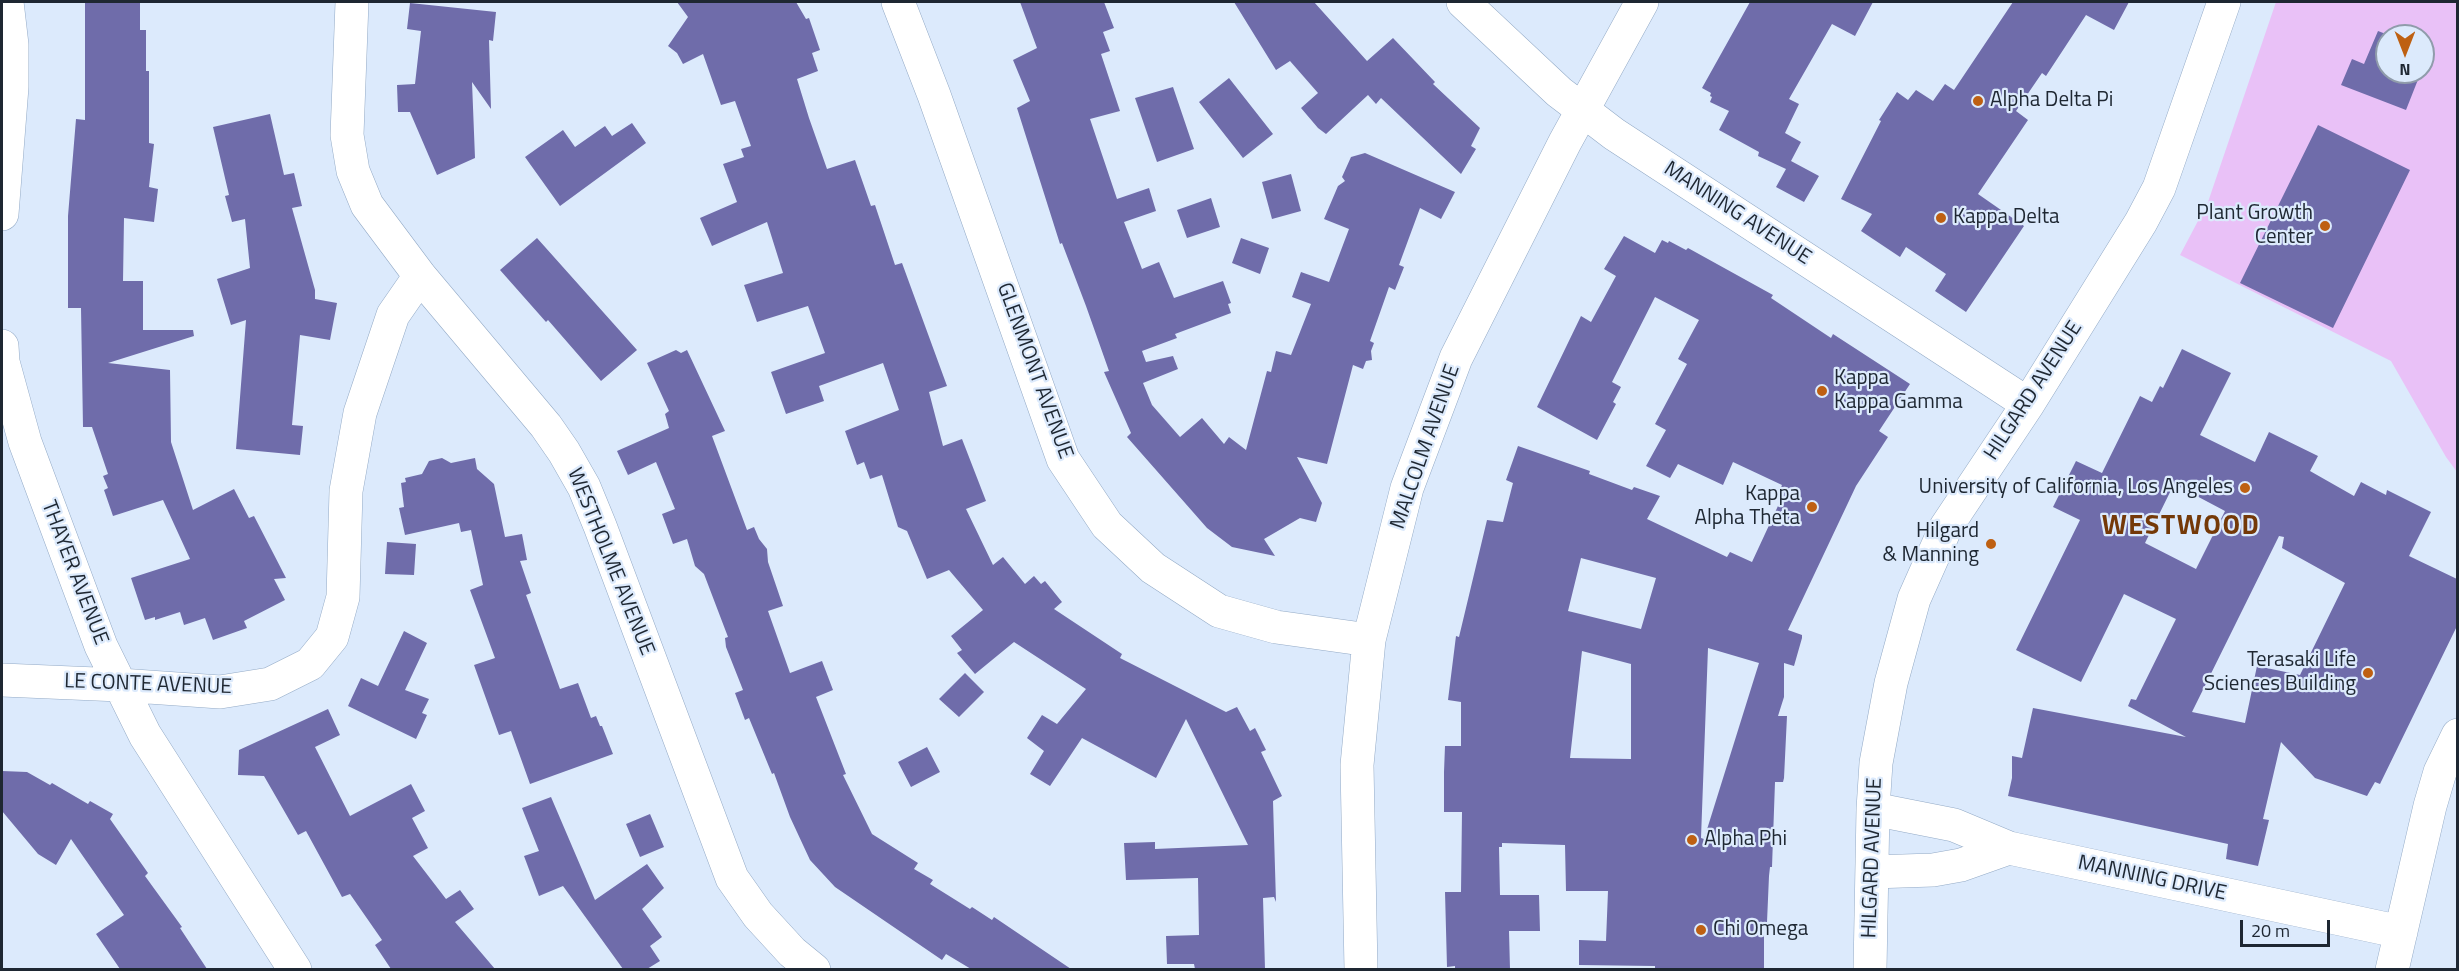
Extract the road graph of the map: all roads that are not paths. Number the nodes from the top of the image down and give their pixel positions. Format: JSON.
{"nodes":[{"id":1,"x":7,"y":2,"type":"edge"},
{"id":2,"x":352,"y":2,"type":"edge"},
{"id":3,"x":898,"y":2,"type":"edge"},
{"id":4,"x":1463,"y":2,"type":"edge"},
{"id":5,"x":1642,"y":2,"type":"edge"},
{"id":6,"x":2224,"y":2,"type":"edge"},
{"id":7,"x":1583,"y":110,"type":"junction"},
{"id":8,"x":2,"y":213,"type":"edge"},
{"id":9,"x":420,"y":276,"type":"junction"},
{"id":10,"x":2,"y":346,"type":"edge"},
{"id":11,"x":2028,"y":404,"type":"junction"},
{"id":12,"x":1369,"y":640,"type":"junction"},
{"id":13,"x":2,"y":680,"type":"edge"},
{"id":14,"x":120,"y":685,"type":"junction"},
{"id":15,"x":2457,"y":735,"type":"edge"},
{"id":16,"x":1873,"y":809,"type":"junction"},
{"id":17,"x":2009,"y":848,"type":"junction"},
{"id":18,"x":1872,"y":872,"type":"junction"},
{"id":19,"x":2401,"y":932,"type":"junction"},
{"id":20,"x":295,"y":969,"type":"edge"},
{"id":21,"x":814,"y":969,"type":"edge"},
{"id":22,"x":1361,"y":969,"type":"edge"},
{"id":23,"x":1870,"y":969,"type":"edge"},
{"id":24,"x":2392,"y":969,"type":"edge"}],
"edges":[{"from":1,"to":8,"type":"street"},
{"from":2,"to":9,"type":"street","name":"WESTHOLME AVENUE"},
{"from":3,"to":12,"type":"street","name":"GLENMONT AVENUE"},
{"from":4,"to":7,"type":"street","name":"MANNING AVENUE"},
{"from":5,"to":7,"type":"street","name":"MALCOLM AVENUE"},
{"from":6,"to":11,"type":"street","name":"HILGARD AVENUE"},
{"from":7,"to":11,"type":"street","name":"MANNING AVENUE"},
{"from":7,"to":12,"type":"street","name":"MALCOLM AVENUE"},
{"from":9,"to":14,"type":"street","name":"LE CONTE AVENUE"},
{"from":9,"to":21,"type":"street","name":"WESTHOLME AVENUE"},
{"from":10,"to":14,"type":"street","name":"THAYER AVENUE"},
{"from":11,"to":16,"type":"street","name":"HILGARD AVENUE"},
{"from":12,"to":22,"type":"street","name":"MALCOLM AVENUE"},
{"from":13,"to":14,"type":"street","name":"LE CONTE AVENUE"},
{"from":14,"to":20,"type":"street","name":"THAYER AVENUE"},
{"from":15,"to":19,"type":"street"},
{"from":16,"to":17,"type":"street","name":"MANNING DRIVE"},
{"from":16,"to":18,"type":"street","name":"HILGARD AVENUE"},
{"from":17,"to":18,"type":"street"},
{"from":17,"to":19,"type":"street","name":"MANNING DRIVE"},
{"from":18,"to":23,"type":"street","name":"HILGARD AVENUE"},
{"from":19,"to":24,"type":"street"}]}
